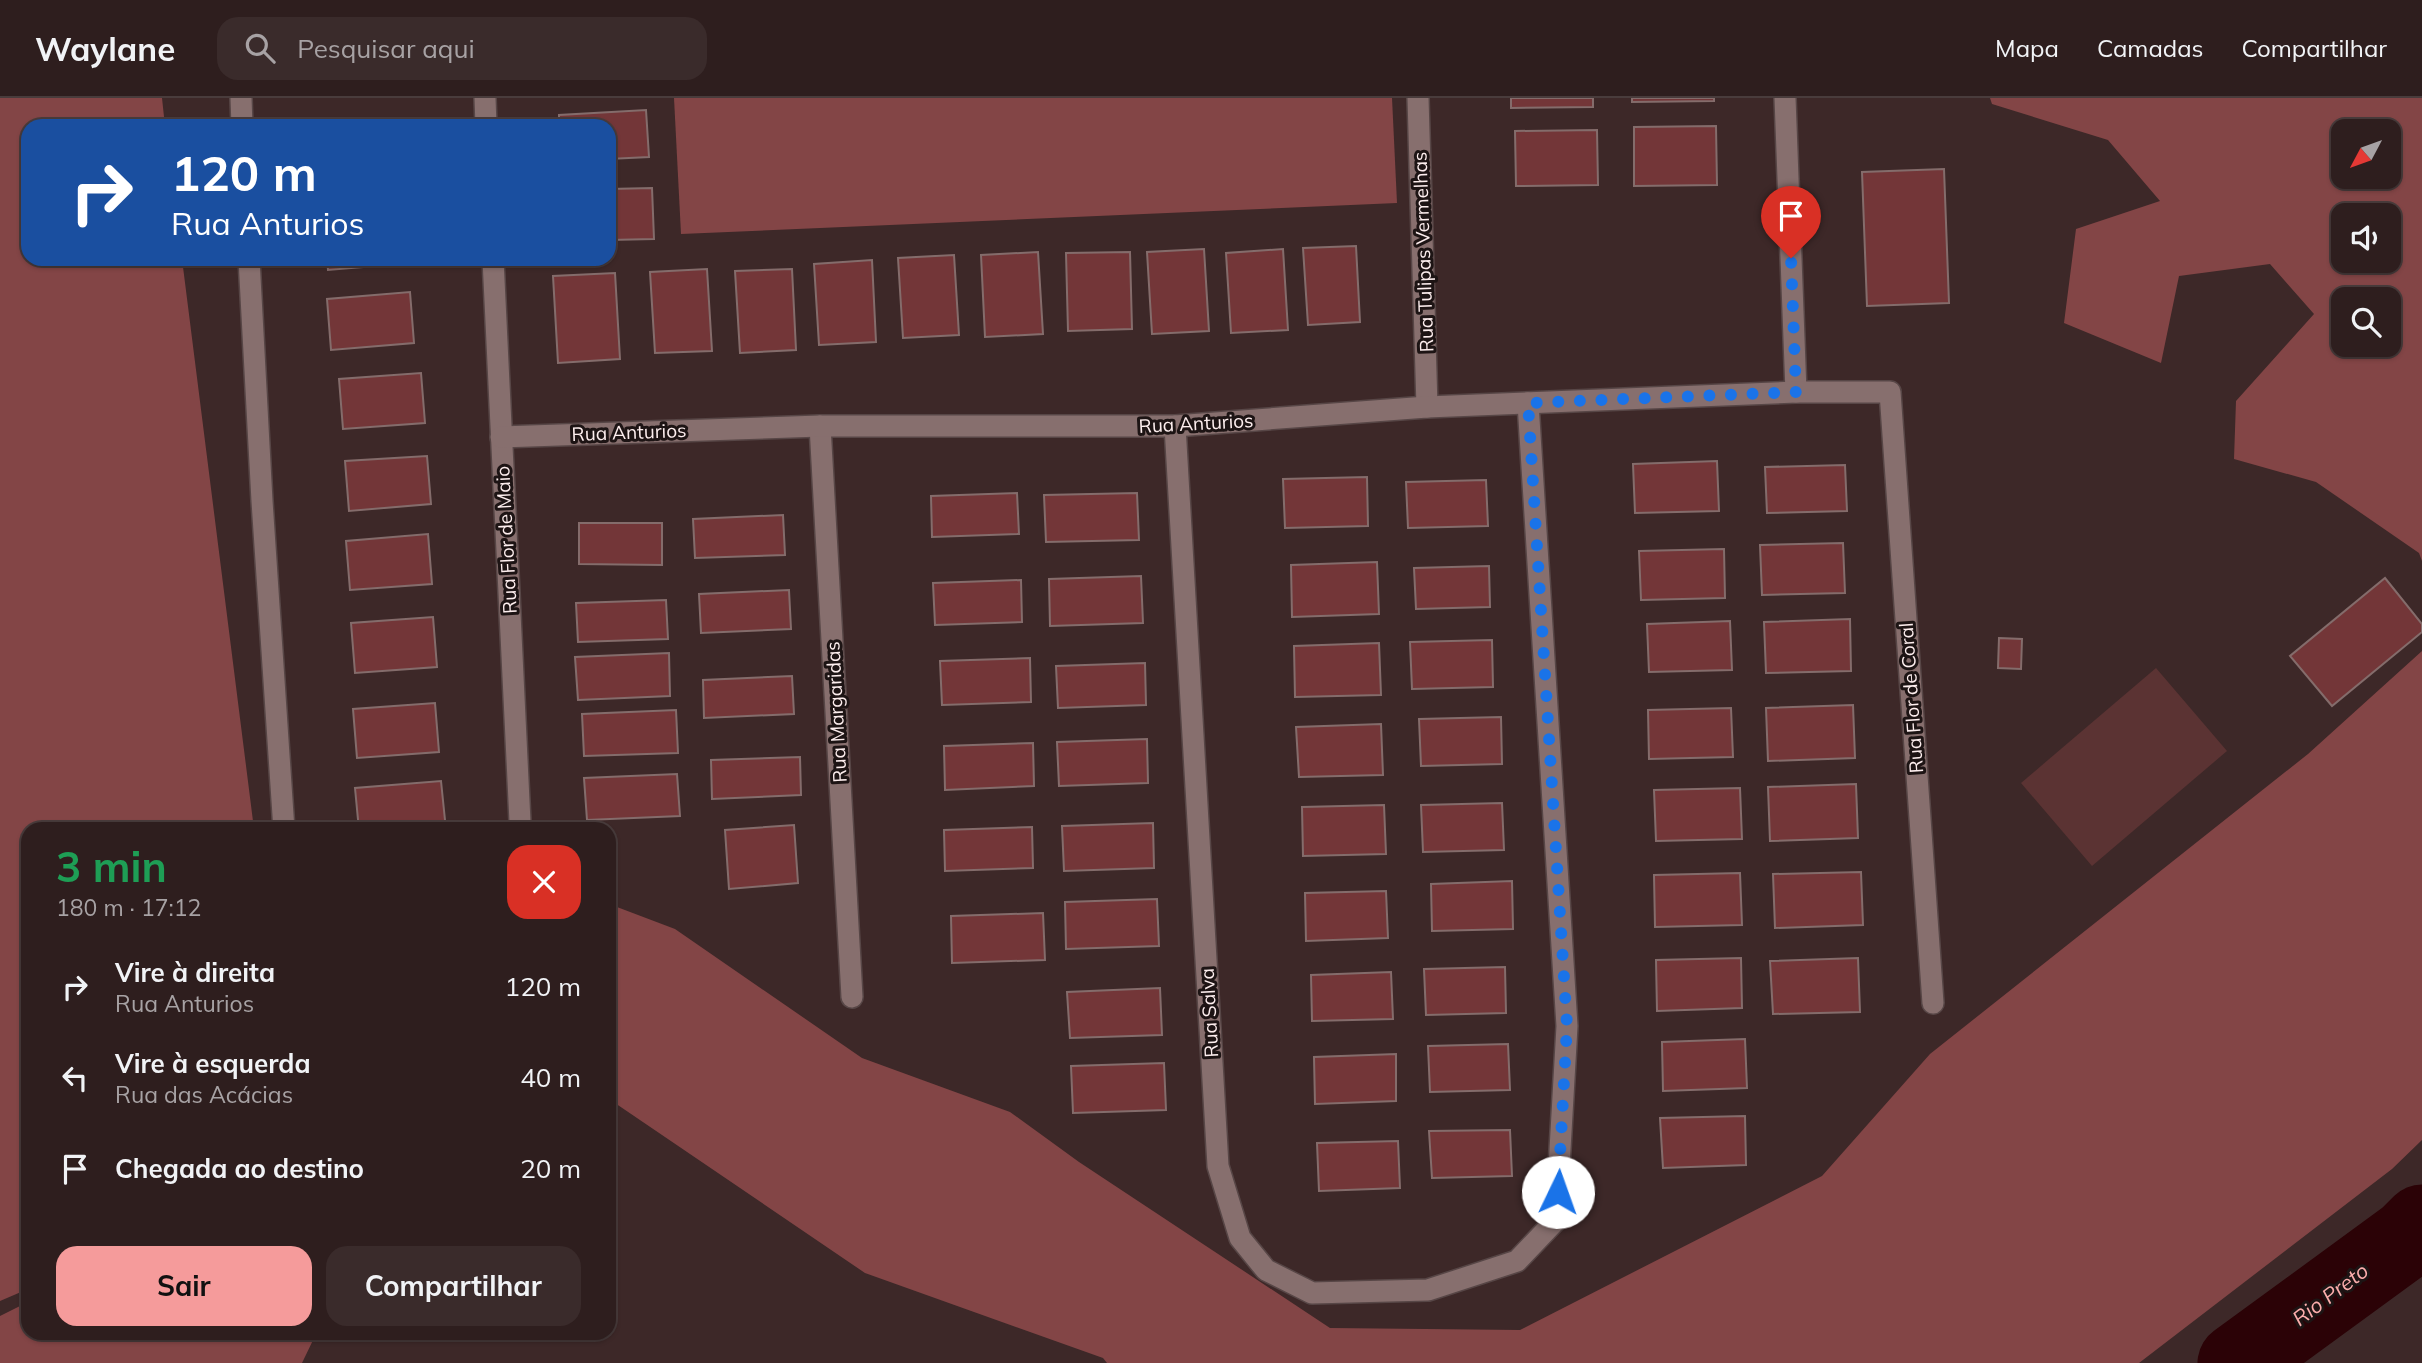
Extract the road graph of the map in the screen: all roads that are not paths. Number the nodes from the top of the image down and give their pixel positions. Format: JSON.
{"nodes":[{"id":1,"x":240,"y":98,"type":"edge"},
{"id":2,"x":485,"y":98,"type":"edge"},
{"id":3,"x":1418,"y":98,"type":"edge"},
{"id":4,"x":1785,"y":98,"type":"edge"},
{"id":5,"x":242,"y":119,"type":"edge"},
{"id":6,"x":486,"y":119,"type":"edge"},
{"id":7,"x":249,"y":266,"type":"edge"},
{"id":8,"x":493,"y":266,"type":"edge"},
{"id":9,"x":1796,"y":392,"type":"junction"},
{"id":10,"x":1890,"y":392,"type":"joint"},
{"id":11,"x":1528,"y":403,"type":"junction"},
{"id":12,"x":1427,"y":407,"type":"junction"},
{"id":13,"x":820,"y":426,"type":"junction"},
{"id":14,"x":1175,"y":426,"type":"junction"},
{"id":15,"x":501,"y":436,"type":"junction"},
{"id":16,"x":283,"y":822,"type":"edge"},
{"id":17,"x":520,"y":822,"type":"dead end"},
{"id":18,"x":852,"y":998,"type":"dead end"},
{"id":19,"x":1933,"y":1003,"type":"dead end"}],
"edges":[{"from":1,"to":5,"type":"street"},
{"from":2,"to":6,"type":"street"},
{"from":3,"to":12,"type":"street","name":"Rua Tulipas Vermelhas"},
{"from":4,"to":9,"type":"street"},
{"from":7,"to":16,"type":"street"},
{"from":8,"to":15,"type":"street","name":"Rua Flor de Maio"},
{"from":9,"to":10,"type":"street","name":"Rua Anturios"},
{"from":9,"to":11,"type":"street","name":"Rua Anturios"},
{"from":10,"to":19,"type":"street","name":"Rua Flor de Coral"},
{"from":11,"to":12,"type":"street","name":"Rua Anturios"},
{"from":11,"to":14,"type":"street","name":"Rua Salva"},
{"from":12,"to":14,"type":"street","name":"Rua Anturios"},
{"from":13,"to":14,"type":"street","name":"Rua Anturios"},
{"from":13,"to":15,"type":"street","name":"Rua Anturios"},
{"from":13,"to":18,"type":"street","name":"Rua Margaridas"},
{"from":15,"to":17,"type":"street","name":"Rua Flor de Maio"}]}
